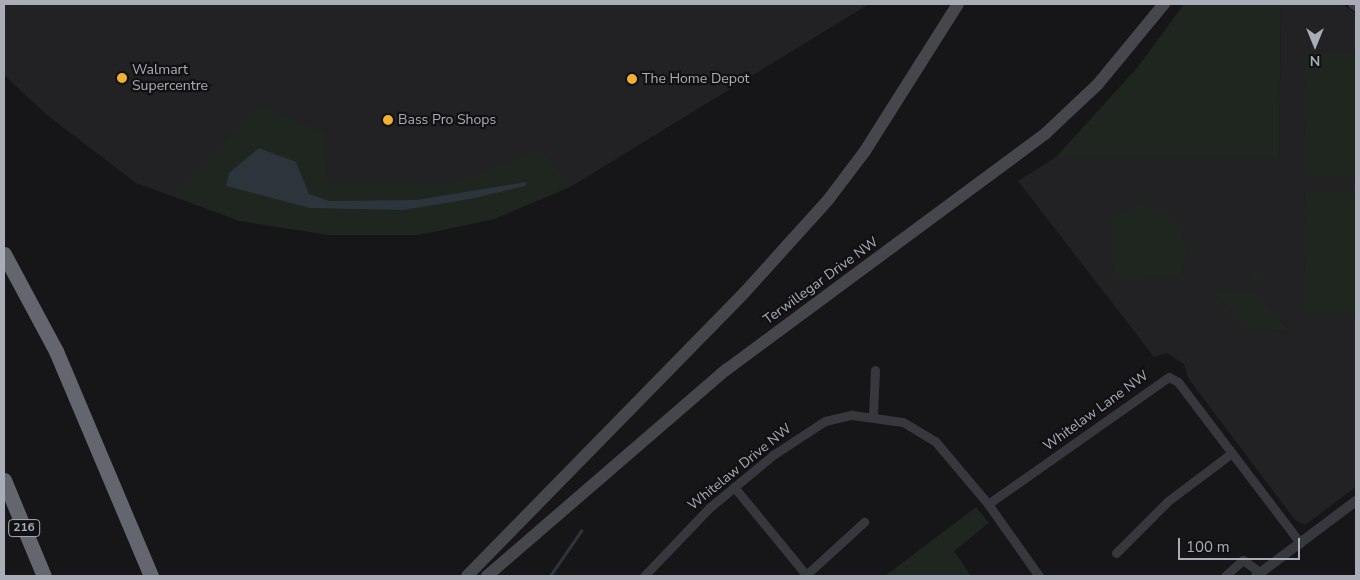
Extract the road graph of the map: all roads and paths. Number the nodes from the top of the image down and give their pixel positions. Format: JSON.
{"nodes":[{"id":1,"x":958,"y":4,"type":"edge"},
{"id":2,"x":1164,"y":4,"type":"edge"},
{"id":3,"x":4,"y":254,"type":"edge"},
{"id":4,"x":875,"y":370,"type":"dead end"},
{"id":5,"x":873,"y":415,"type":"junction"},
{"id":6,"x":1232,"y":453,"type":"junction"},
{"id":7,"x":4,"y":480,"type":"edge"},
{"id":8,"x":734,"y":487,"type":"junction"},
{"id":9,"x":1356,"y":501,"type":"edge"},
{"id":10,"x":988,"y":504,"type":"junction"},
{"id":11,"x":864,"y":522,"type":"dead end"},
{"id":12,"x":1300,"y":543,"type":"junction"},
{"id":13,"x":1116,"y":553,"type":"dead end"},
{"id":14,"x":1258,"y":574,"type":"edge"},
{"id":15,"x":44,"y":576,"type":"edge"},
{"id":16,"x":151,"y":576,"type":"edge"},
{"id":17,"x":467,"y":576,"type":"edge"},
{"id":18,"x":487,"y":576,"type":"edge"},
{"id":19,"x":644,"y":576,"type":"edge"},
{"id":20,"x":806,"y":576,"type":"edge"},
{"id":21,"x":1039,"y":576,"type":"edge"},
{"id":22,"x":1225,"y":576,"type":"edge"}],
"edges":[{"from":1,"to":17,"type":"main road"},
{"from":2,"to":18,"type":"main road","name":"Terwillegar Drive NW"},
{"from":3,"to":16,"type":"highway"},
{"from":4,"to":5,"type":"street"},
{"from":5,"to":8,"type":"street","name":"Whitelaw Drive NW"},
{"from":5,"to":10,"type":"street","name":"Whitelaw Drive NW"},
{"from":6,"to":10,"type":"street","name":"Whitelaw Lane NW"},
{"from":6,"to":12,"type":"street","name":"Whitelaw Lane NW"},
{"from":6,"to":13,"type":"street"},
{"from":7,"to":15,"type":"highway","number":"216"},
{"from":8,"to":19,"type":"street","name":"Whitelaw Drive NW"},
{"from":8,"to":20,"type":"street"},
{"from":9,"to":12,"type":"street"},
{"from":10,"to":21,"type":"street","name":"Whitelaw Drive NW"},
{"from":11,"to":20,"type":"street"},
{"from":12,"to":14,"type":"street"},
{"from":14,"to":22,"type":"street"}]}
